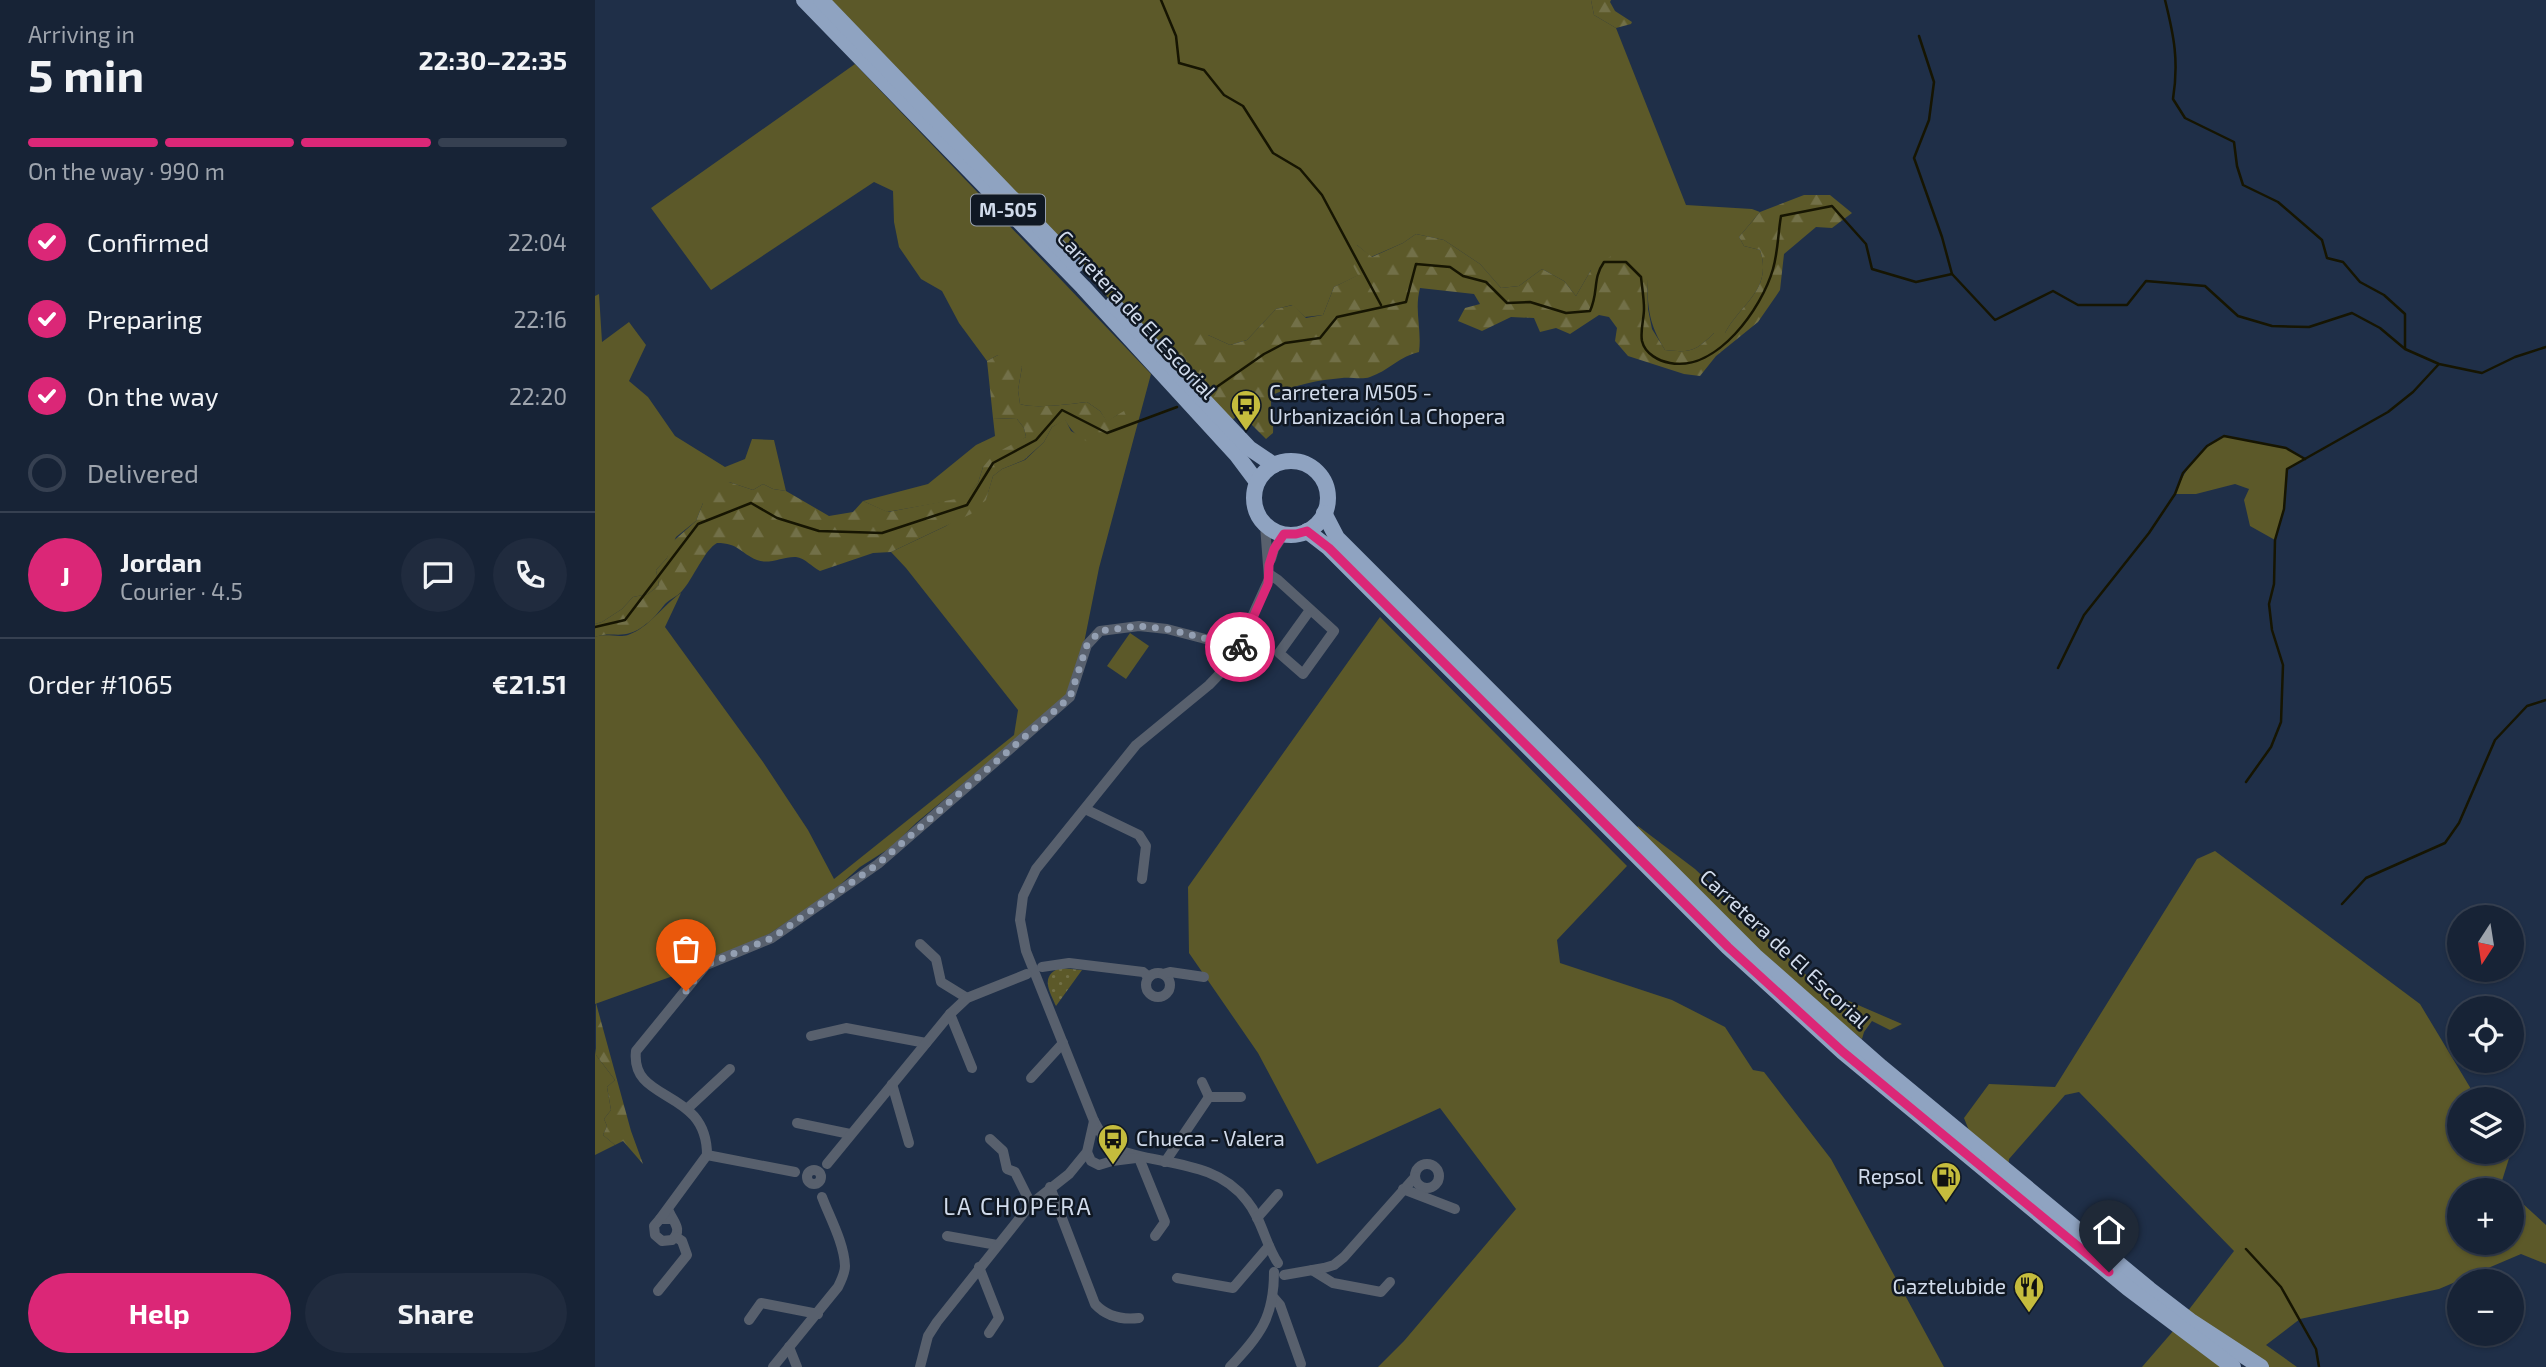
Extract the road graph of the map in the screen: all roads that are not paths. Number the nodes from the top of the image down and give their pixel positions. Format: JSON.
{"nodes":[{"id":1,"x":804,"y":0,"type":"edge"},
{"id":2,"x":821,"y":0,"type":"edge"},
{"id":3,"x":830,"y":0,"type":"edge"},
{"id":4,"x":899,"y":80,"type":"junction"},
{"id":5,"x":1274,"y":465,"type":"junction"},
{"id":6,"x":1257,"y":482,"type":"junction"},
{"id":7,"x":1324,"y":513,"type":"junction"},
{"id":8,"x":1265,"y":525,"type":"junction"},
{"id":9,"x":1307,"y":531,"type":"junction"},
{"id":10,"x":1284,"y":534,"type":"junction"},
{"id":11,"x":1269,"y":569,"type":"junction"},
{"id":12,"x":1310,"y":610,"type":"junction"},
{"id":13,"x":1240,"y":648,"type":"junction"},
{"id":14,"x":1085,"y":809,"type":"junction"},
{"id":15,"x":1142,"y":879,"type":"dead end"},
{"id":16,"x":920,"y":944,"type":"dead end"},
{"id":17,"x":1037,"y":965,"type":"junction"},
{"id":18,"x":1027,"y":974,"type":"junction"},
{"id":19,"x":1163,"y":974,"type":"junction"},
{"id":20,"x":1149,"y":977,"type":"junction"},
{"id":21,"x":1204,"y":977,"type":"dead end"},
{"id":22,"x":1038,"y":979,"type":"junction"},
{"id":23,"x":967,"y":998,"type":"junction"},
{"id":24,"x":950,"y":1014,"type":"junction"},
{"id":25,"x":811,"y":1036,"type":"dead end"},
{"id":26,"x":926,"y":1043,"type":"junction"},
{"id":27,"x":1063,"y":1043,"type":"junction"},
{"id":28,"x":972,"y":1068,"type":"dead end"},
{"id":29,"x":730,"y":1069,"type":"dead end"},
{"id":30,"x":1031,"y":1078,"type":"dead end"},
{"id":31,"x":1202,"y":1082,"type":"dead end"},
{"id":32,"x":892,"y":1084,"type":"junction"},
{"id":33,"x":1209,"y":1097,"type":"junction"},
{"id":34,"x":1241,"y":1097,"type":"dead end"},
{"id":35,"x":688,"y":1108,"type":"junction"},
{"id":36,"x":1094,"y":1121,"type":"junction"},
{"id":37,"x":797,"y":1123,"type":"dead end"},
{"id":38,"x":850,"y":1134,"type":"junction"},
{"id":39,"x":1103,"y":1137,"type":"junction"},
{"id":40,"x":990,"y":1139,"type":"dead end"},
{"id":41,"x":909,"y":1143,"type":"dead end"},
{"id":42,"x":1089,"y":1147,"type":"junction"},
{"id":43,"x":1115,"y":1149,"type":"junction"},
{"id":44,"x":707,"y":1155,"type":"junction"},
{"id":45,"x":1139,"y":1158,"type":"junction"},
{"id":46,"x":1112,"y":1161,"type":"junction"},
{"id":47,"x":1165,"y":1162,"type":"junction"},
{"id":48,"x":1095,"y":1164,"type":"junction"},
{"id":49,"x":1069,"y":1174,"type":"junction"},
{"id":50,"x":815,"y":1176,"type":"junction"},
{"id":51,"x":1415,"y":1177,"type":"dead end"},
{"id":52,"x":1050,"y":1187,"type":"junction"},
{"id":53,"x":1403,"y":1189,"type":"junction"},
{"id":54,"x":1278,"y":1194,"type":"dead end"},
{"id":55,"x":1031,"y":1204,"type":"junction"},
{"id":56,"x":1455,"y":1209,"type":"dead end"},
{"id":57,"x":666,"y":1216,"type":"junction"},
{"id":58,"x":1257,"y":1218,"type":"junction"},
{"id":59,"x":947,"y":1236,"type":"dead end"},
{"id":60,"x":1155,"y":1236,"type":"dead end"},
{"id":61,"x":676,"y":1237,"type":"junction"},
{"id":62,"x":997,"y":1245,"type":"junction"},
{"id":63,"x":1277,"y":1265,"type":"junction"},
{"id":64,"x":979,"y":1267,"type":"junction"},
{"id":65,"x":1310,"y":1271,"type":"junction"},
{"id":66,"x":1177,"y":1278,"type":"dead end"},
{"id":67,"x":1390,"y":1282,"type":"dead end"},
{"id":68,"x":658,"y":1291,"type":"dead end"},
{"id":69,"x":1274,"y":1294,"type":"junction"},
{"id":70,"x":818,"y":1314,"type":"junction"},
{"id":71,"x":1139,"y":1318,"type":"dead end"},
{"id":72,"x":749,"y":1320,"type":"dead end"},
{"id":73,"x":989,"y":1333,"type":"dead end"},
{"id":74,"x":789,"y":1348,"type":"junction"},
{"id":75,"x":1301,"y":1364,"type":"dead end"},
{"id":76,"x":773,"y":1367,"type":"edge"},
{"id":77,"x":797,"y":1367,"type":"edge"},
{"id":78,"x":920,"y":1367,"type":"edge"},
{"id":79,"x":1230,"y":1367,"type":"edge"},
{"id":80,"x":2233,"y":1367,"type":"edge"},
{"id":81,"x":2261,"y":1367,"type":"edge"}],
"edges":[{"from":1,"to":6,"type":"highway","name":"Carretera de El Escorial","number":"M-505"},
{"from":2,"to":4,"type":"highway","name":"Carretera de El Escorial","number":"M-505"},
{"from":3,"to":4,"type":"highway"},
{"from":4,"to":5,"type":"highway","name":"Carretera de El Escorial","number":"M-505"},
{"from":5,"to":6,"type":"highway"},
{"from":5,"to":7,"type":"highway"},
{"from":6,"to":8,"type":"highway"},
{"from":7,"to":9,"type":"highway"},
{"from":7,"to":81,"type":"highway","name":"Carretera de El Escorial"},
{"from":8,"to":10,"type":"highway"},
{"from":8,"to":11,"type":"street"},
{"from":9,"to":10,"type":"highway"},
{"from":9,"to":80,"type":"highway","name":"Carretera de El Escorial"},
{"from":10,"to":11,"type":"street"},
{"from":11,"to":12,"type":"street"},
{"from":11,"to":13,"type":"street"},
{"from":12,"to":12,"type":"street"},
{"from":13,"to":14,"type":"street"},
{"from":13,"to":35,"type":"street"},
{"from":14,"to":15,"type":"street"},
{"from":14,"to":17,"type":"street"},
{"from":16,"to":23,"type":"street"},
{"from":17,"to":18,"type":"street"},
{"from":17,"to":20,"type":"street"},
{"from":17,"to":22,"type":"street"},
{"from":18,"to":22,"type":"street"},
{"from":18,"to":23,"type":"street"},
{"from":19,"to":20,"type":"street"},
{"from":19,"to":20,"type":"street"},
{"from":19,"to":21,"type":"street"},
{"from":22,"to":27,"type":"street"},
{"from":23,"to":24,"type":"street"},
{"from":24,"to":26,"type":"street"},
{"from":24,"to":28,"type":"street"},
{"from":25,"to":26,"type":"street"},
{"from":26,"to":32,"type":"street"},
{"from":27,"to":30,"type":"street"},
{"from":27,"to":36,"type":"street"},
{"from":29,"to":35,"type":"street"},
{"from":31,"to":33,"type":"street"},
{"from":32,"to":38,"type":"street"},
{"from":32,"to":41,"type":"street"},
{"from":33,"to":34,"type":"street"},
{"from":33,"to":47,"type":"street"},
{"from":35,"to":44,"type":"street"},
{"from":36,"to":39,"type":"street"},
{"from":36,"to":42,"type":"street"},
{"from":37,"to":38,"type":"street"},
{"from":38,"to":50,"type":"street"},
{"from":39,"to":42,"type":"street"},
{"from":39,"to":43,"type":"street"},
{"from":40,"to":55,"type":"street"},
{"from":42,"to":48,"type":"street"},
{"from":42,"to":49,"type":"street"},
{"from":43,"to":45,"type":"street"},
{"from":43,"to":46,"type":"street"},
{"from":44,"to":50,"type":"street"},
{"from":44,"to":57,"type":"street"},
{"from":45,"to":46,"type":"street"},
{"from":45,"to":47,"type":"street"},
{"from":45,"to":60,"type":"street"},
{"from":46,"to":48,"type":"street"},
{"from":47,"to":58,"type":"street"},
{"from":48,"to":49,"type":"street"},
{"from":49,"to":52,"type":"street"},
{"from":50,"to":70,"type":"street"},
{"from":51,"to":53,"type":"street"},
{"from":52,"to":55,"type":"street"},
{"from":52,"to":71,"type":"street"},
{"from":53,"to":56,"type":"street"},
{"from":53,"to":65,"type":"street"},
{"from":54,"to":58,"type":"street"},
{"from":55,"to":62,"type":"street"},
{"from":57,"to":61,"type":"street"},
{"from":57,"to":61,"type":"street"},
{"from":58,"to":63,"type":"street"},
{"from":59,"to":62,"type":"street"},
{"from":61,"to":68,"type":"street"},
{"from":62,"to":64,"type":"street"},
{"from":63,"to":65,"type":"street"},
{"from":63,"to":66,"type":"street"},
{"from":63,"to":69,"type":"street"},
{"from":64,"to":73,"type":"street"},
{"from":64,"to":78,"type":"street"},
{"from":65,"to":67,"type":"street"},
{"from":69,"to":75,"type":"street"},
{"from":69,"to":79,"type":"street"},
{"from":70,"to":72,"type":"street"},
{"from":70,"to":74,"type":"street"},
{"from":74,"to":76,"type":"street"},
{"from":74,"to":77,"type":"street"}]}
